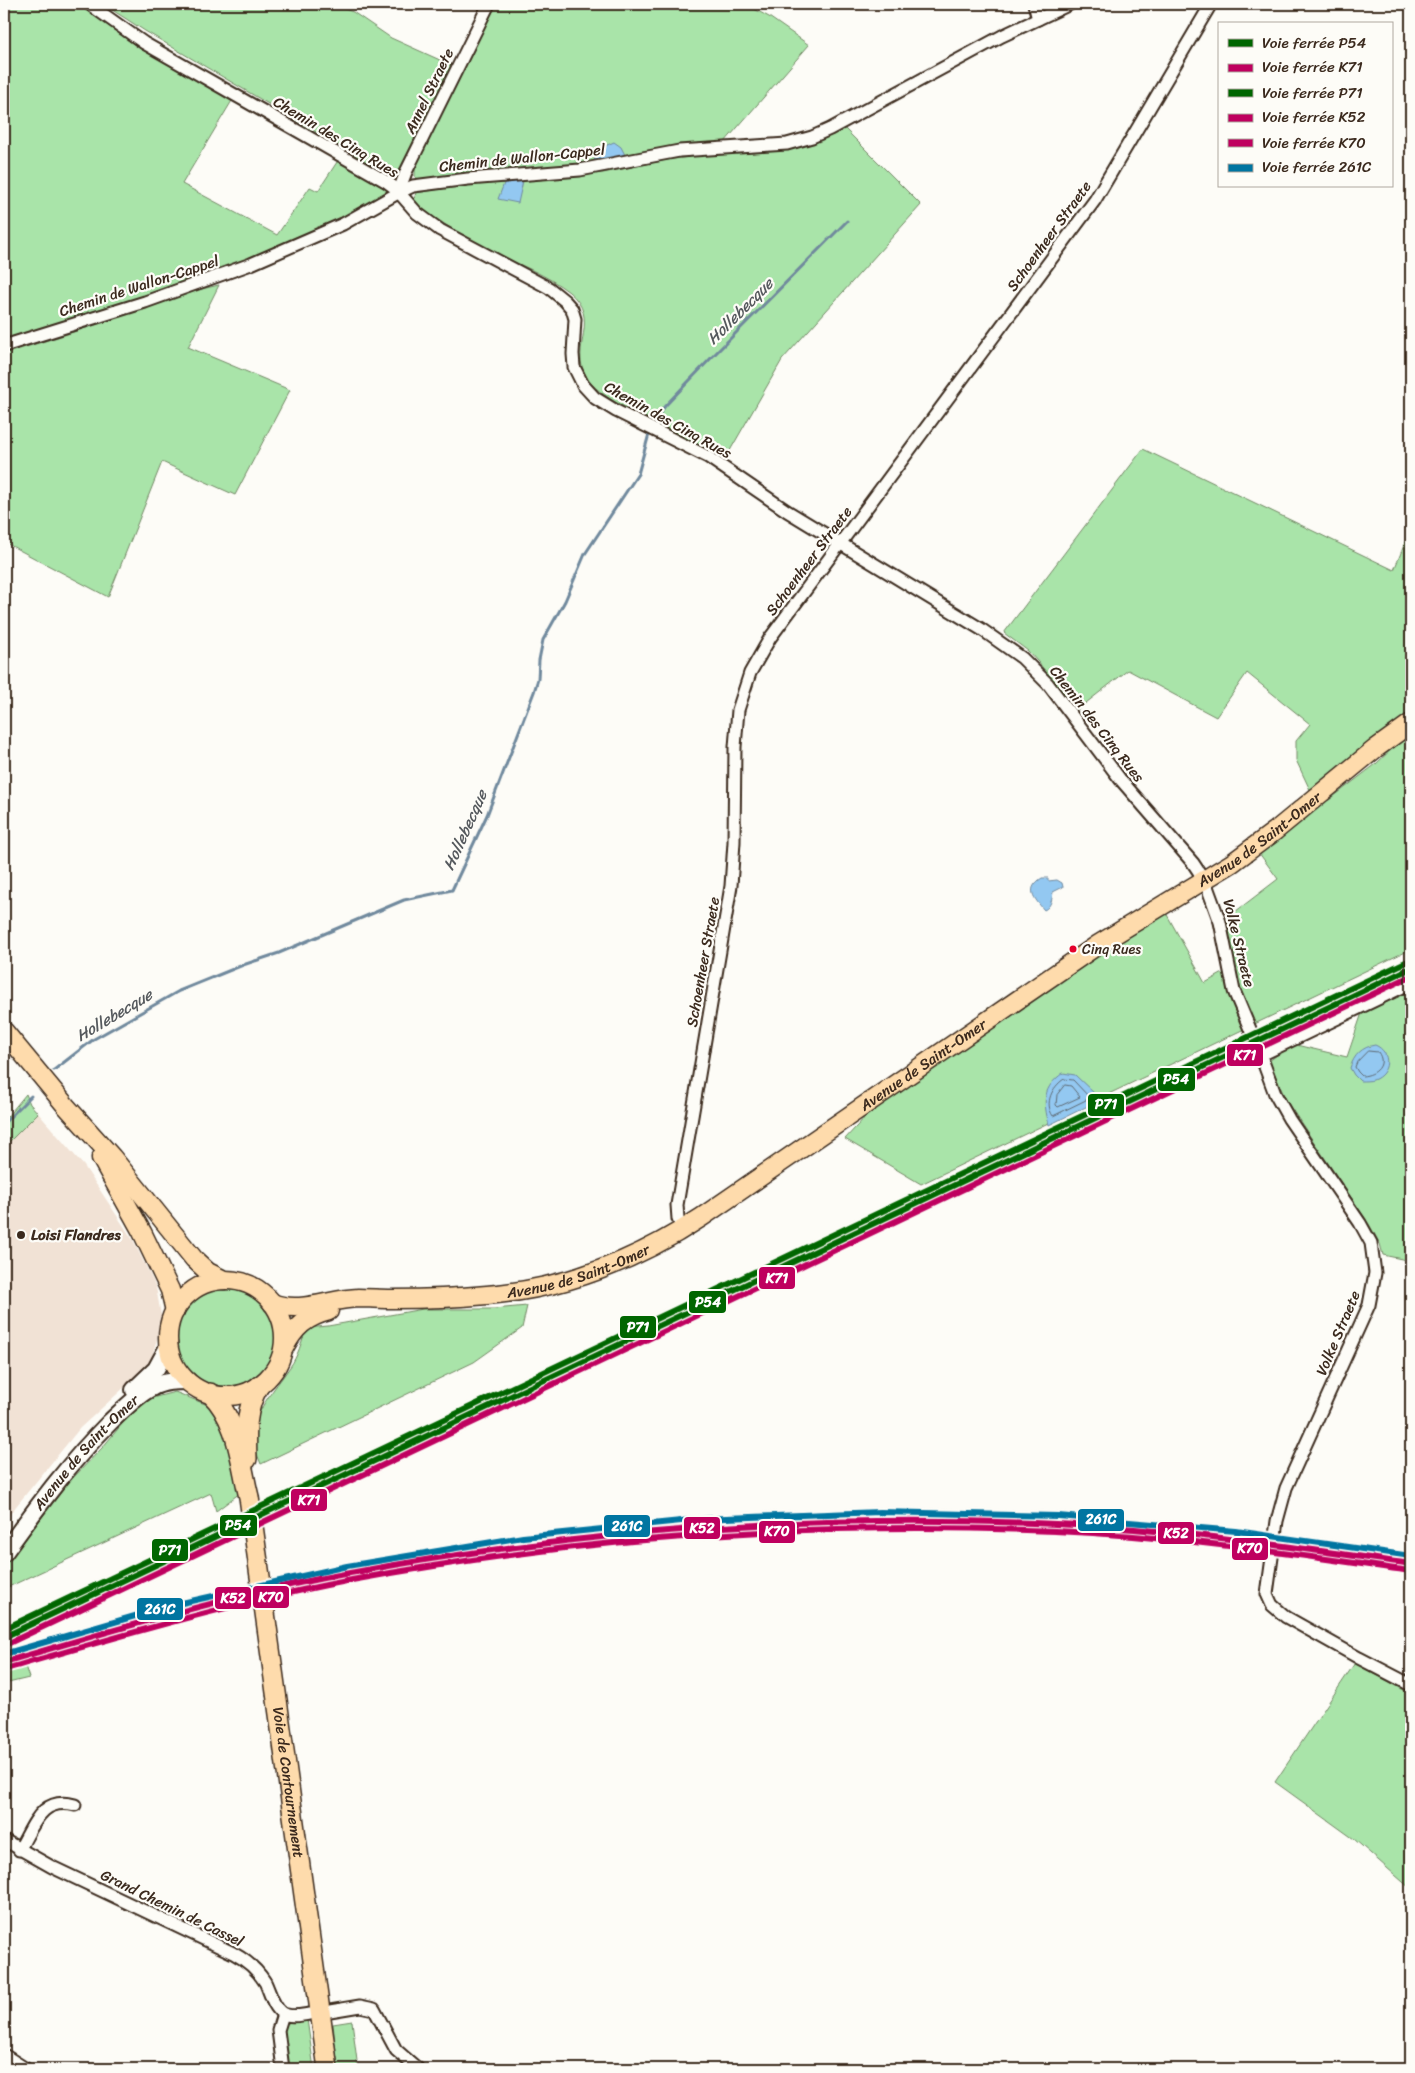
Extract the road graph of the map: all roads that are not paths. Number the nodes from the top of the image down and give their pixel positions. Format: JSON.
{"nodes":[{"id":1,"x":90,"y":4,"type":"edge"},
{"id":2,"x":489,"y":4,"type":"edge"},
{"id":3,"x":1034,"y":4,"type":"edge"},
{"id":4,"x":1070,"y":4,"type":"edge"},
{"id":5,"x":1211,"y":4,"type":"edge"},
{"id":6,"x":1038,"y":20,"type":"junction"},
{"id":7,"x":398,"y":193,"type":"junction"},
{"id":8,"x":4,"y":346,"type":"edge"},
{"id":9,"x":841,"y":544,"type":"junction"},
{"id":10,"x":1411,"y":723,"type":"edge"},
{"id":11,"x":1205,"y":881,"type":"junction"},
{"id":12,"x":1411,"y":983,"type":"edge"},
{"id":13,"x":4,"y":1031,"type":"edge"},
{"id":14,"x":1261,"y":1055,"type":"junction"},
{"id":15,"x":66,"y":1106,"type":"junction"},
{"id":16,"x":682,"y":1229,"type":"junction"},
{"id":17,"x":224,"y":1280,"type":"junction"},
{"id":18,"x":392,"y":1299,"type":"junction"},
{"id":19,"x":272,"y":1303,"type":"junction"},
{"id":20,"x":175,"y":1311,"type":"junction"},
{"id":21,"x":169,"y":1345,"type":"junction"},
{"id":22,"x":283,"y":1348,"type":"junction"},
{"id":23,"x":188,"y":1382,"type":"junction"},
{"id":24,"x":258,"y":1386,"type":"junction"},
{"id":25,"x":210,"y":1393,"type":"junction"},
{"id":26,"x":249,"y":1498,"type":"junction"},
{"id":27,"x":5,"y":1545,"type":"edge"},
{"id":28,"x":1411,"y":1685,"type":"edge"},
{"id":29,"x":75,"y":1805,"type":"dead end"},
{"id":30,"x":4,"y":1840,"type":"edge"},
{"id":31,"x":19,"y":1850,"type":"junction"},
{"id":32,"x":330,"y":2011,"type":"dead end"},
{"id":33,"x":283,"y":2014,"type":"junction"},
{"id":34,"x":310,"y":2014,"type":"dead end"},
{"id":35,"x":4,"y":2054,"type":"edge"},
{"id":36,"x":26,"y":2069,"type":"edge"},
{"id":37,"x":283,"y":2069,"type":"edge"},
{"id":38,"x":328,"y":2069,"type":"edge"},
{"id":39,"x":418,"y":2069,"type":"edge"}],
"edges":[{"from":1,"to":7,"type":"street","name":"Chemin des Cinq Rues"},
{"from":2,"to":7,"type":"street","name":"Annel Straete"},
{"from":3,"to":6,"type":"street"},
{"from":4,"to":6,"type":"street","name":"Chemin de Wallon-Cappel"},
{"from":5,"to":9,"type":"street","name":"Schoenheer Straete"},
{"from":6,"to":7,"type":"street","name":"Chemin de Wallon-Cappel"},
{"from":7,"to":8,"type":"street","name":"Chemin de Wallon-Cappel"},
{"from":7,"to":9,"type":"street","name":"Chemin des Cinq Rues"},
{"from":9,"to":11,"type":"street","name":"Chemin des Cinq Rues"},
{"from":9,"to":16,"type":"street","name":"Schoenheer Straete"},
{"from":10,"to":11,"type":"main road","name":"Avenue de Saint-Omer"},
{"from":11,"to":14,"type":"street","name":"Volke Straete"},
{"from":11,"to":16,"type":"main road","name":"Avenue de Saint-Omer"},
{"from":12,"to":14,"type":"street"},
{"from":13,"to":15,"type":"main road"},
{"from":14,"to":28,"type":"street","name":"Volke Straete"},
{"from":15,"to":17,"type":"main road"},
{"from":15,"to":20,"type":"main road"},
{"from":16,"to":18,"type":"main road","name":"Avenue de Saint-Omer"},
{"from":17,"to":19,"type":"main road"},
{"from":17,"to":20,"type":"main road"},
{"from":18,"to":19,"type":"main road","name":"Avenue de Saint-Omer"},
{"from":18,"to":22,"type":"main road","name":"Avenue de Saint-Omer"},
{"from":19,"to":22,"type":"main road"},
{"from":20,"to":21,"type":"main road"},
{"from":21,"to":23,"type":"main road"},
{"from":21,"to":27,"type":"main road","name":"Avenue de Saint-Omer"},
{"from":22,"to":24,"type":"main road"},
{"from":23,"to":25,"type":"main road"},
{"from":23,"to":27,"type":"main road","name":"Avenue de Saint-Omer"},
{"from":24,"to":25,"type":"main road"},
{"from":24,"to":26,"type":"highway","name":"Voie de Contournement"},
{"from":25,"to":26,"type":"highway","name":"Voie de Contournement"},
{"from":26,"to":38,"type":"highway","name":"Voie de Contournement"},
{"from":29,"to":31,"type":"street"},
{"from":30,"to":31,"type":"street","name":"Grand Chemin de Cassel"},
{"from":31,"to":33,"type":"street","name":"Grand Chemin de Cassel"},
{"from":32,"to":39,"type":"street"},
{"from":33,"to":34,"type":"street"},
{"from":33,"to":37,"type":"street"},
{"from":35,"to":36,"type":"street"}]}
